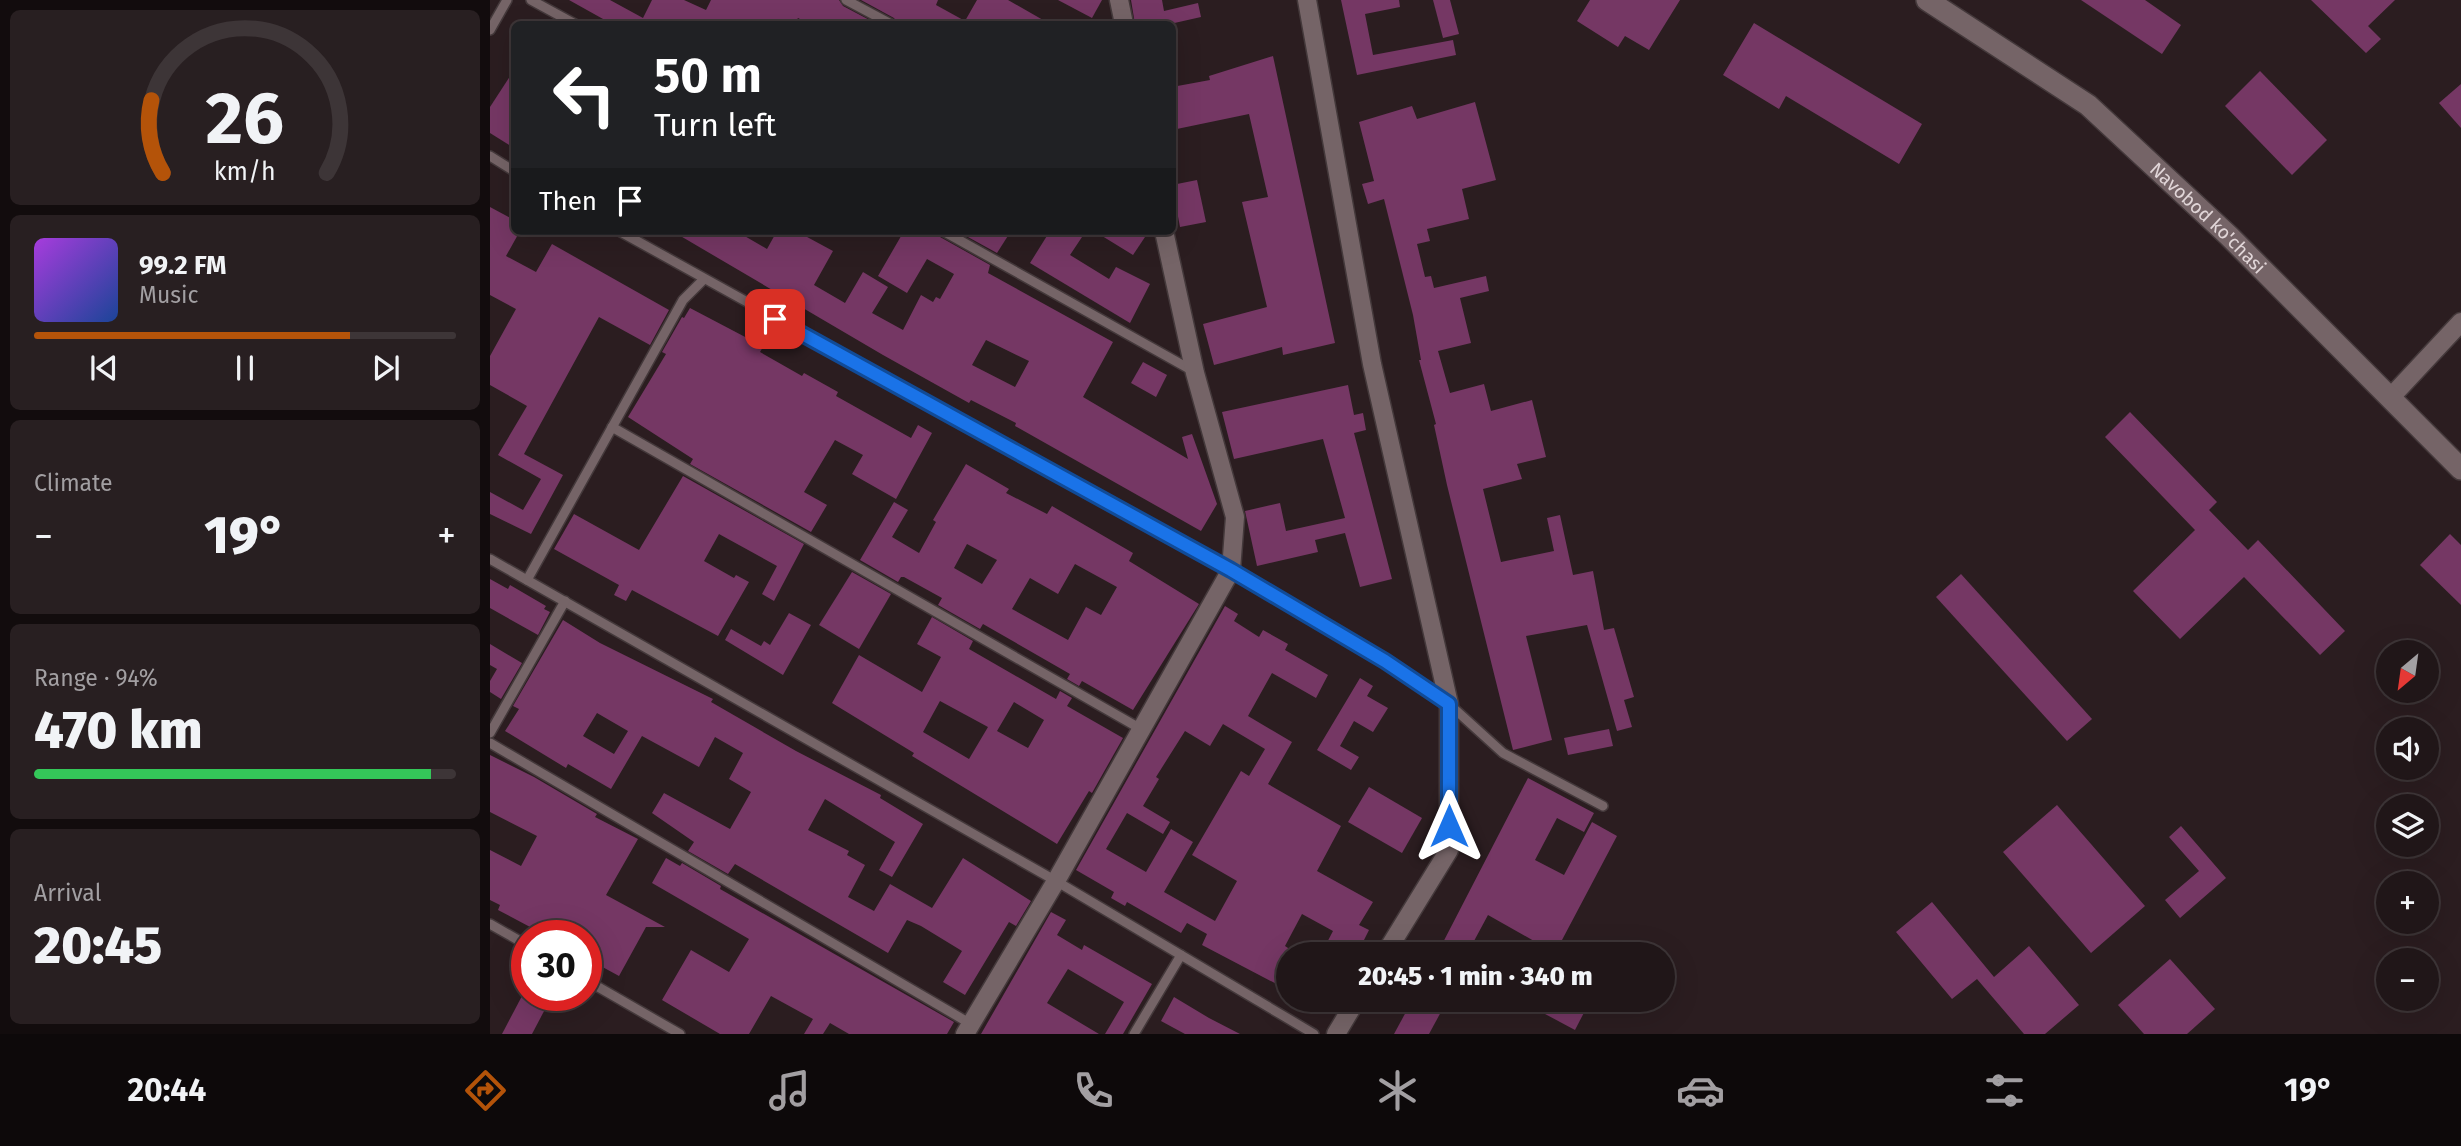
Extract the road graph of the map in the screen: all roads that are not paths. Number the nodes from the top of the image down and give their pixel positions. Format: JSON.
{"nodes":[{"id":1,"x":507,"y":0,"type":"edge"},
{"id":2,"x":531,"y":0,"type":"edge"},
{"id":3,"x":846,"y":0,"type":"edge"},
{"id":4,"x":1119,"y":0,"type":"edge"},
{"id":5,"x":1307,"y":0,"type":"edge"},
{"id":6,"x":1927,"y":0,"type":"edge"},
{"id":7,"x":570,"y":21,"type":"edge"},
{"id":8,"x":885,"y":21,"type":"edge"},
{"id":9,"x":1123,"y":21,"type":"edge"},
{"id":10,"x":490,"y":30,"type":"edge"},
{"id":11,"x":490,"y":156,"type":"edge"},
{"id":12,"x":511,"y":169,"type":"edge"},
{"id":13,"x":626,"y":235,"type":"edge"},
{"id":14,"x":950,"y":235,"type":"edge"},
{"id":15,"x":1165,"y":235,"type":"edge"},
{"id":16,"x":703,"y":280,"type":"junction"},
{"id":17,"x":2461,"y":321,"type":"edge"},
{"id":18,"x":1195,"y":373,"type":"junction"},
{"id":19,"x":2391,"y":397,"type":"junction"},
{"id":20,"x":612,"y":427,"type":"junction"},
{"id":21,"x":2461,"y":469,"type":"edge"},
{"id":22,"x":490,"y":559,"type":"edge"},
{"id":23,"x":1231,"y":570,"type":"junction"},
{"id":24,"x":527,"y":580,"type":"junction"},
{"id":25,"x":565,"y":601,"type":"junction"},
{"id":26,"x":1449,"y":704,"type":"junction"},
{"id":27,"x":1141,"y":729,"type":"junction"},
{"id":28,"x":490,"y":733,"type":"edge"},
{"id":29,"x":490,"y":743,"type":"edge"},
{"id":30,"x":1603,"y":806,"type":"dead end"},
{"id":31,"x":1056,"y":881,"type":"junction"},
{"id":32,"x":490,"y":924,"type":"edge"},
{"id":33,"x":511,"y":936,"type":"edge"},
{"id":34,"x":1392,"y":942,"type":"edge"},
{"id":35,"x":1181,"y":955,"type":"junction"},
{"id":36,"x":602,"y":989,"type":"edge"},
{"id":37,"x":1349,"y":1012,"type":"edge"},
{"id":38,"x":968,"y":1029,"type":"edge"},
{"id":39,"x":680,"y":1034,"type":"edge"},
{"id":40,"x":1134,"y":1034,"type":"edge"},
{"id":41,"x":1314,"y":1034,"type":"edge"},
{"id":42,"x":1336,"y":1034,"type":"edge"}],
"edges":[{"from":1,"to":10,"type":"lane"},
{"from":2,"to":7,"type":"lane"},
{"from":3,"to":8,"type":"lane"},
{"from":4,"to":9,"type":"street"},
{"from":5,"to":26,"type":"street"},
{"from":6,"to":19,"type":"street","name":"Navobod ko'chasi"},
{"from":11,"to":12,"type":"lane"},
{"from":13,"to":16,"type":"lane"},
{"from":14,"to":18,"type":"lane"},
{"from":15,"to":18,"type":"street"},
{"from":16,"to":20,"type":"lane"},
{"from":16,"to":23,"type":"lane"},
{"from":17,"to":19,"type":"street"},
{"from":18,"to":23,"type":"street"},
{"from":19,"to":21,"type":"street","name":"Navobod ko'chasi"},
{"from":20,"to":24,"type":"lane"},
{"from":20,"to":27,"type":"lane"},
{"from":22,"to":24,"type":"lane"},
{"from":23,"to":26,"type":"lane"},
{"from":23,"to":27,"type":"street"},
{"from":24,"to":25,"type":"lane"},
{"from":25,"to":28,"type":"lane"},
{"from":25,"to":31,"type":"lane"},
{"from":26,"to":30,"type":"lane"},
{"from":26,"to":34,"type":"street"},
{"from":27,"to":31,"type":"street"},
{"from":29,"to":38,"type":"lane"},
{"from":31,"to":35,"type":"lane"},
{"from":31,"to":38,"type":"street"},
{"from":32,"to":33,"type":"lane"},
{"from":35,"to":40,"type":"lane"},
{"from":35,"to":41,"type":"lane"},
{"from":36,"to":39,"type":"lane"},
{"from":37,"to":42,"type":"street"}]}
